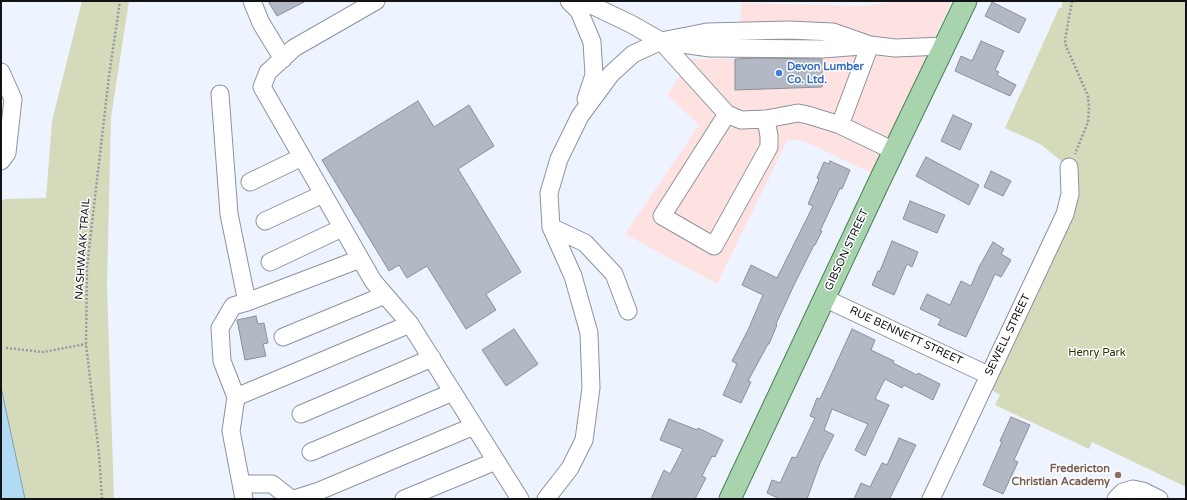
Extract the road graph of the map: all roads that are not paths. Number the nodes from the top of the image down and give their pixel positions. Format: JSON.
{"nodes":[{"id":1,"x":252,"y":1,"type":"edge"},
{"id":2,"x":376,"y":1,"type":"edge"},
{"id":3,"x":569,"y":1,"type":"edge"},
{"id":4,"x":582,"y":1,"type":"edge"},
{"id":5,"x":966,"y":1,"type":"edge"},
{"id":6,"x":661,"y":41,"type":"junction"},
{"id":7,"x":870,"y":45,"type":"junction"},
{"id":8,"x":944,"y":46,"type":"junction"},
{"id":9,"x":283,"y":59,"type":"junction"},
{"id":10,"x":1,"y":72,"type":"edge"},
{"id":11,"x":220,"y":94,"type":"dead end"},
{"id":12,"x":727,"y":114,"type":"junction"},
{"id":13,"x":580,"y":116,"type":"junction"},
{"id":14,"x":766,"y":119,"type":"junction"},
{"id":15,"x":840,"y":126,"type":"junction"},
{"id":16,"x":894,"y":152,"type":"junction"},
{"id":17,"x":302,"y":157,"type":"junction"},
{"id":18,"x":1,"y":161,"type":"edge"},
{"id":19,"x":1069,"y":167,"type":"road end"},
{"id":20,"x":250,"y":182,"type":"dead end"},
{"id":21,"x":323,"y":194,"type":"junction"},
{"id":22,"x":265,"y":221,"type":"dead end"},
{"id":23,"x":551,"y":227,"type":"junction"},
{"id":24,"x":342,"y":228,"type":"junction"},
{"id":25,"x":360,"y":259,"type":"junction"},
{"id":26,"x":270,"y":262,"type":"dead end"},
{"id":27,"x":385,"y":295,"type":"junction"},
{"id":28,"x":824,"y":298,"type":"junction"},
{"id":29,"x":247,"y":302,"type":"junction"},
{"id":30,"x":628,"y":311,"type":"dead end"},
{"id":31,"x":410,"y":324,"type":"junction"},
{"id":32,"x":283,"y":337,"type":"dead end"},
{"id":33,"x":432,"y":358,"type":"junction"},
{"id":34,"x":988,"y":375,"type":"junction"},
{"id":35,"x":453,"y":392,"type":"junction"},
{"id":36,"x":236,"y":396,"type":"junction"},
{"id":37,"x":301,"y":414,"type":"dead end"},
{"id":38,"x":474,"y":426,"type":"junction"},
{"id":39,"x":311,"y":452,"type":"dead end"},
{"id":40,"x":496,"y":461,"type":"junction"},
{"id":41,"x":243,"y":492,"type":"edge"},
{"id":42,"x":515,"y":498,"type":"edge"},
{"id":43,"x":292,"y":499,"type":"edge"},
{"id":44,"x":404,"y":499,"type":"edge"},
{"id":45,"x":546,"y":499,"type":"edge"},
{"id":46,"x":730,"y":499,"type":"edge"},
{"id":47,"x":931,"y":499,"type":"edge"},
{"id":48,"x":1116,"y":499,"type":"edge"},
{"id":49,"x":1159,"y":499,"type":"edge"}],
"edges":[{"from":1,"to":9,"type":"street"},
{"from":2,"to":9,"type":"street"},
{"from":3,"to":13,"type":"street"},
{"from":4,"to":6,"type":"street"},
{"from":5,"to":8,"type":"main road","name":"GIBSON STREET"},
{"from":6,"to":7,"type":"street"},
{"from":6,"to":12,"type":"street"},
{"from":6,"to":13,"type":"street"},
{"from":7,"to":8,"type":"street"},
{"from":7,"to":15,"type":"street"},
{"from":8,"to":16,"type":"main road","name":"GIBSON STREET"},
{"from":9,"to":17,"type":"street"},
{"from":10,"to":18,"type":"street"},
{"from":11,"to":29,"type":"street"},
{"from":12,"to":14,"type":"street"},
{"from":12,"to":14,"type":"street"},
{"from":13,"to":23,"type":"street"},
{"from":14,"to":15,"type":"street"},
{"from":15,"to":16,"type":"street"},
{"from":16,"to":28,"type":"main road","name":"GIBSON STREET"},
{"from":17,"to":20,"type":"street"},
{"from":17,"to":21,"type":"street"},
{"from":19,"to":34,"type":"street","name":"SEWELL STREET"},
{"from":21,"to":22,"type":"street"},
{"from":21,"to":24,"type":"street"},
{"from":23,"to":30,"type":"street"},
{"from":23,"to":45,"type":"street"},
{"from":24,"to":25,"type":"street"},
{"from":24,"to":26,"type":"street"},
{"from":25,"to":27,"type":"street"},
{"from":25,"to":29,"type":"street"},
{"from":27,"to":31,"type":"street"},
{"from":27,"to":32,"type":"street"},
{"from":28,"to":34,"type":"street","name":"RUE BENNETT STREET"},
{"from":28,"to":46,"type":"main road","name":"GIBSON STREET"},
{"from":29,"to":36,"type":"street"},
{"from":31,"to":33,"type":"street"},
{"from":31,"to":36,"type":"street"},
{"from":33,"to":35,"type":"street"},
{"from":33,"to":37,"type":"street"},
{"from":34,"to":47,"type":"street","name":"SEWELL STREET"},
{"from":35,"to":38,"type":"street"},
{"from":35,"to":39,"type":"street"},
{"from":36,"to":41,"type":"street"},
{"from":38,"to":40,"type":"street"},
{"from":38,"to":43,"type":"street"},
{"from":40,"to":42,"type":"street"},
{"from":40,"to":44,"type":"street"},
{"from":41,"to":43,"type":"street"},
{"from":48,"to":49,"type":"street"}]}
